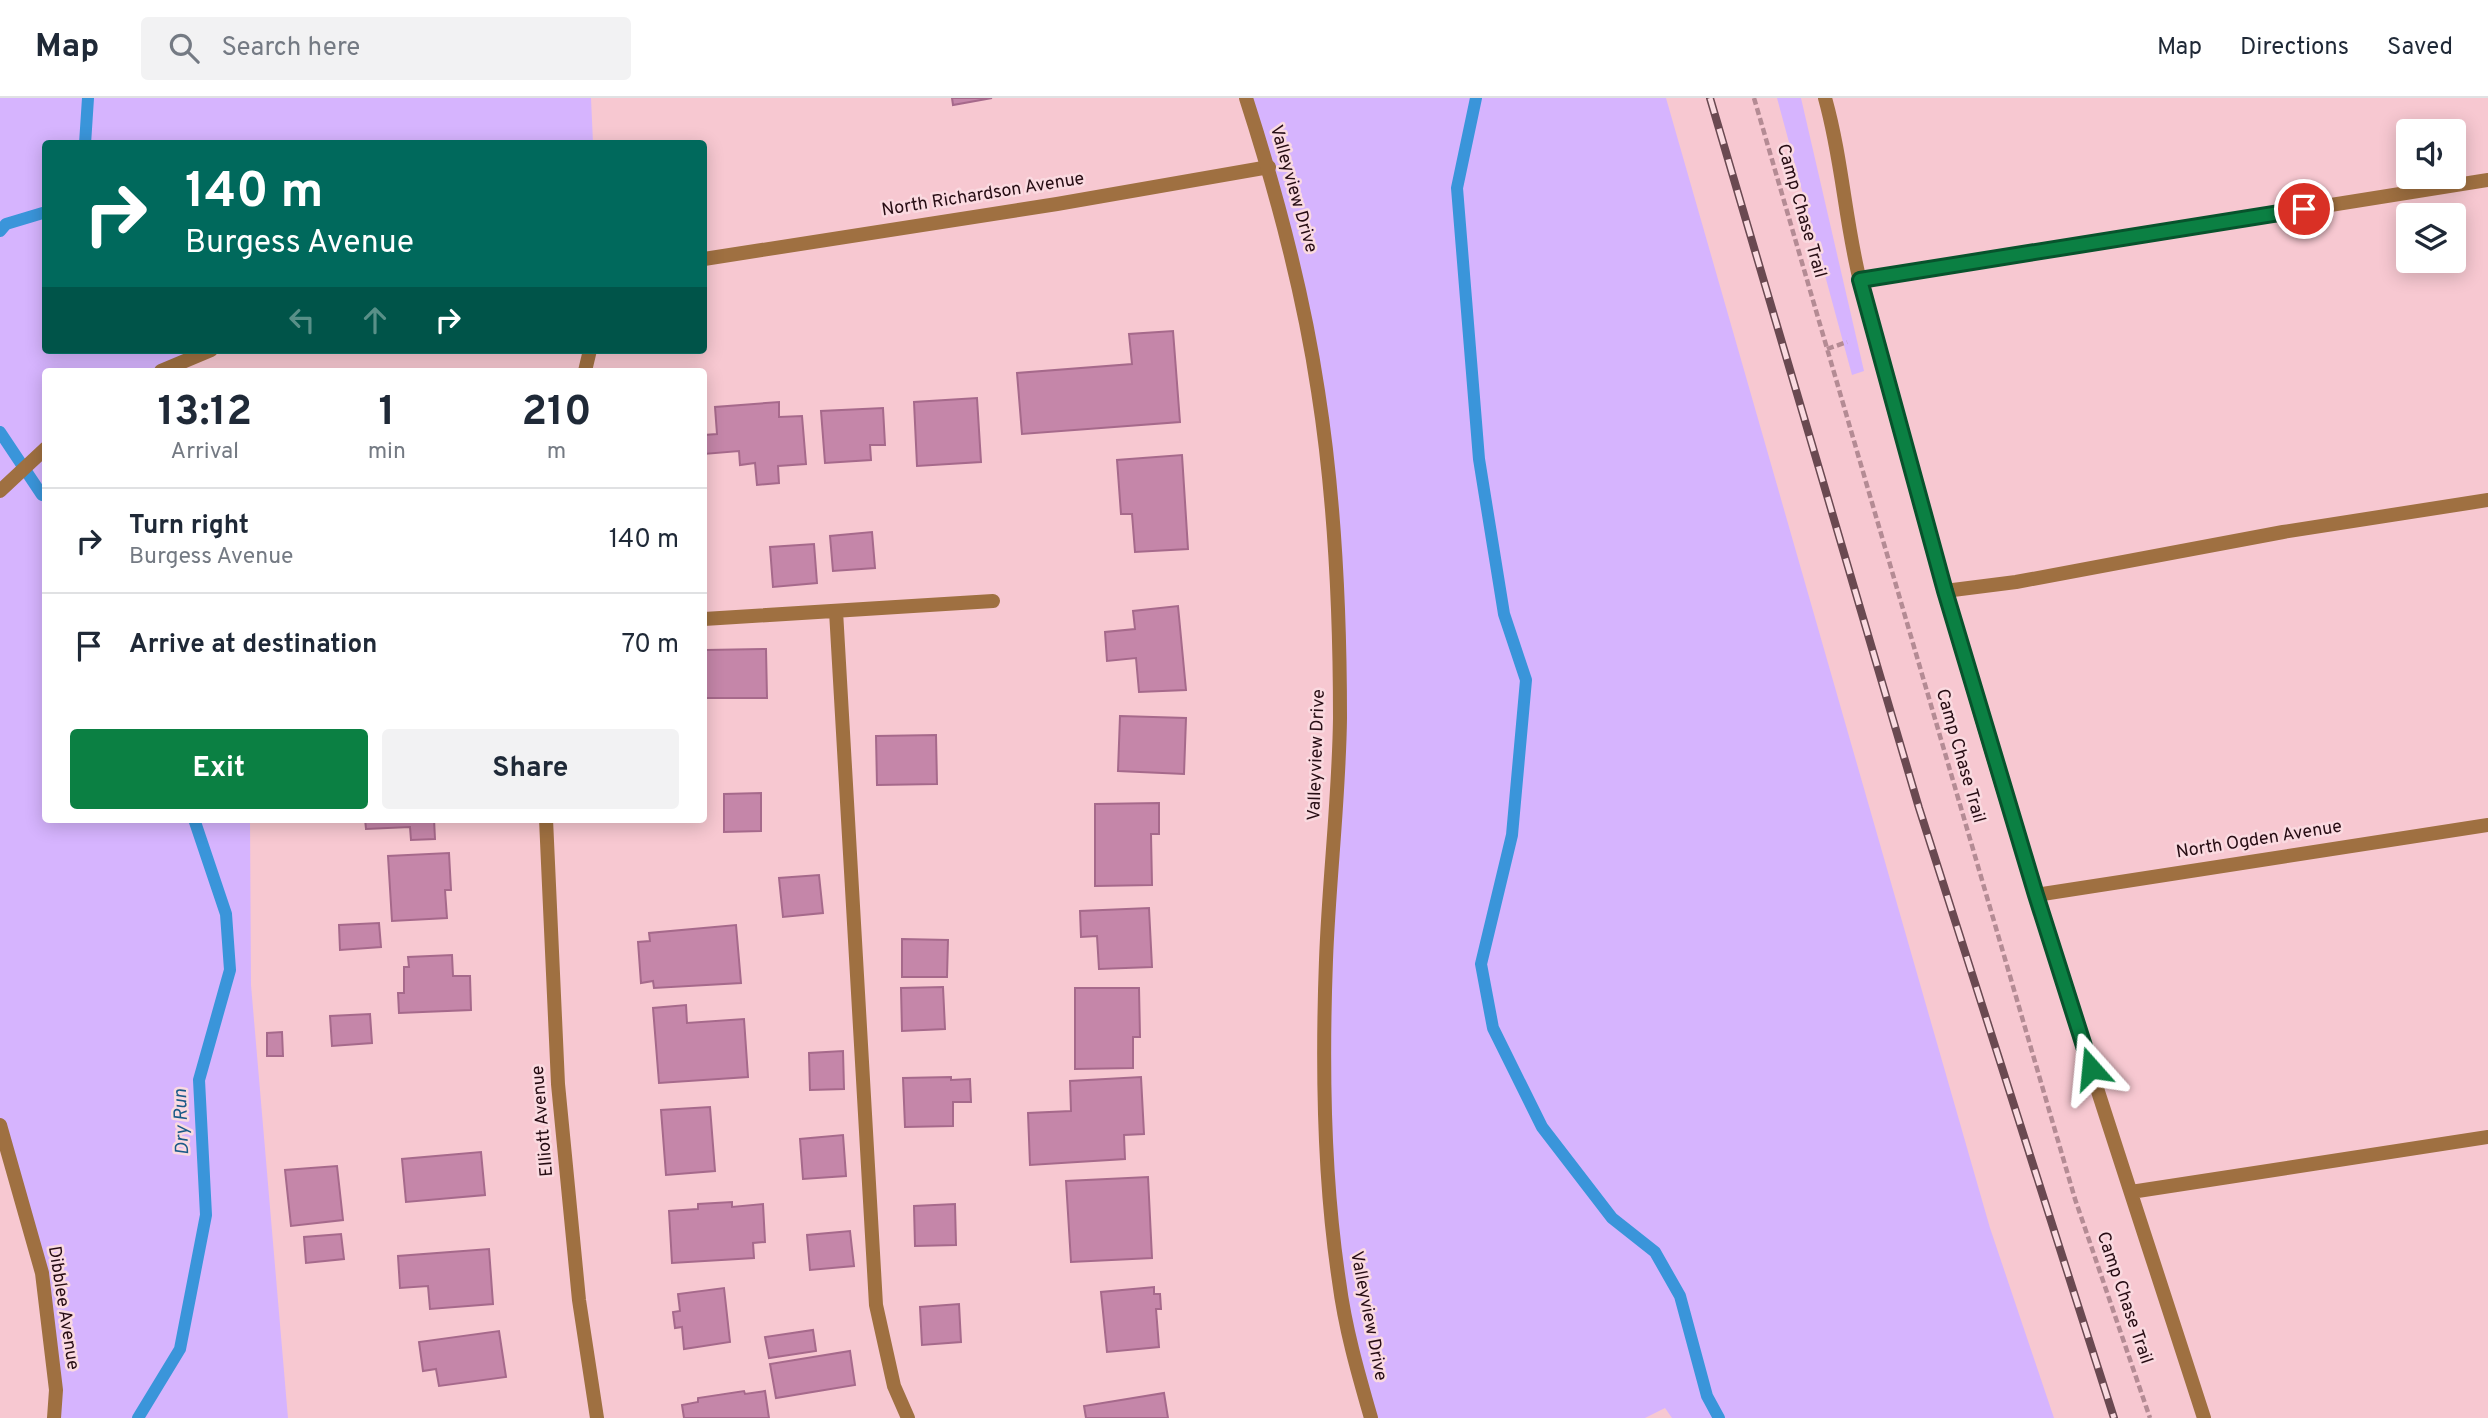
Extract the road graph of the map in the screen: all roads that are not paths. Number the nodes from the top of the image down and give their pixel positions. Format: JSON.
{"nodes":[{"id":1,"x":1246,"y":98,"type":"edge"},
{"id":2,"x":1825,"y":98,"type":"edge"},
{"id":3,"x":1269,"y":167,"type":"junction"},
{"id":4,"x":2488,"y":180,"type":"edge"},
{"id":5,"x":707,"y":259,"type":"edge"},
{"id":6,"x":1860,"y":280,"type":"junction"},
{"id":7,"x":201,"y":354,"type":"edge"},
{"id":8,"x":168,"y":368,"type":"edge"},
{"id":9,"x":40,"y":452,"type":"edge"},
{"id":10,"x":2,"y":489,"type":"edge"},
{"id":11,"x":2488,"y":500,"type":"edge"},
{"id":12,"x":1945,"y":591,"type":"junction"},
{"id":13,"x":993,"y":601,"type":"dead end"},
{"id":14,"x":836,"y":611,"type":"junction"},
{"id":15,"x":707,"y":619,"type":"edge"},
{"id":16,"x":547,"y":823,"type":"edge"},
{"id":17,"x":2488,"y":825,"type":"edge"},
{"id":18,"x":2036,"y":895,"type":"junction"},
{"id":19,"x":0,"y":1125,"type":"edge"},
{"id":20,"x":2488,"y":1137,"type":"edge"},
{"id":21,"x":2131,"y":1192,"type":"junction"},
{"id":22,"x":54,"y":1418,"type":"edge"},
{"id":23,"x":597,"y":1418,"type":"edge"},
{"id":24,"x":908,"y":1418,"type":"edge"},
{"id":25,"x":1371,"y":1418,"type":"edge"},
{"id":26,"x":2204,"y":1418,"type":"edge"}],
"edges":[{"from":1,"to":3,"type":"street","name":"Valleyview Drive"},
{"from":2,"to":6,"type":"street"},
{"from":3,"to":5,"type":"street","name":"North Richardson Avenue"},
{"from":3,"to":25,"type":"street","name":"Valleyview Drive"},
{"from":4,"to":6,"type":"street"},
{"from":6,"to":12,"type":"street"},
{"from":7,"to":8,"type":"street"},
{"from":9,"to":10,"type":"street"},
{"from":11,"to":12,"type":"street"},
{"from":12,"to":18,"type":"street"},
{"from":13,"to":14,"type":"street"},
{"from":14,"to":15,"type":"street"},
{"from":14,"to":24,"type":"street"},
{"from":16,"to":23,"type":"street","name":"Elliott Avenue"},
{"from":17,"to":18,"type":"street","name":"North Ogden Avenue"},
{"from":18,"to":21,"type":"street"},
{"from":19,"to":22,"type":"street","name":"Dibblee Avenue"},
{"from":20,"to":21,"type":"street"},
{"from":21,"to":26,"type":"street"}]}
